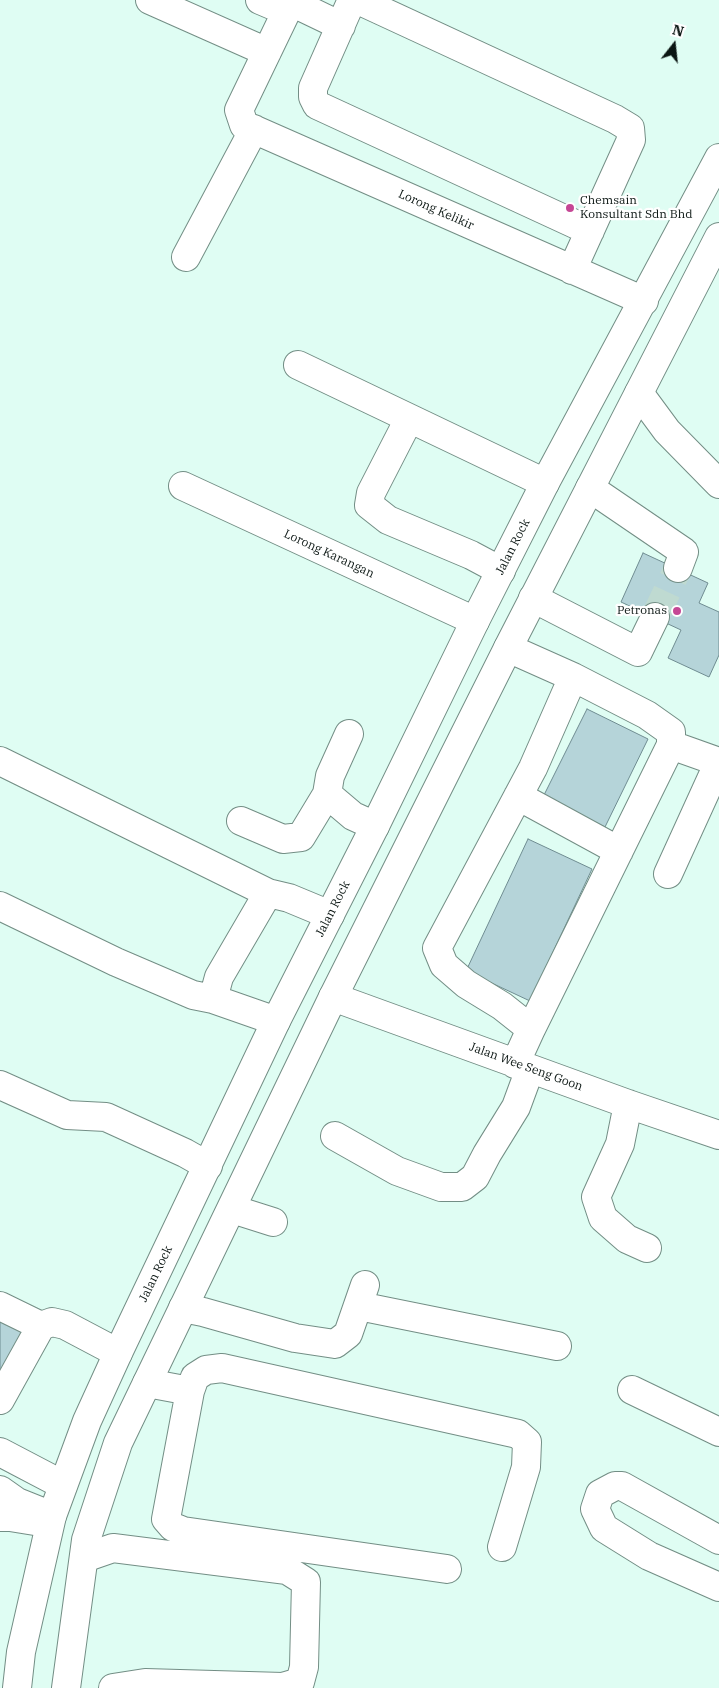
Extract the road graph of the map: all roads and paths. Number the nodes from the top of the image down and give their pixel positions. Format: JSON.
{"nodes":[{"id":1,"x":150,"y":0,"type":"edge"},
{"id":2,"x":260,"y":0,"type":"edge"},
{"id":3,"x":353,"y":0,"type":"edge"},
{"id":4,"x":358,"y":0,"type":"edge"},
{"id":5,"x":290,"y":4,"type":"edge"},
{"id":6,"x":341,"y":26,"type":"junction"},
{"id":7,"x":267,"y":52,"type":"junction"},
{"id":8,"x":247,"y":119,"type":"junction"},
{"id":9,"x":719,"y":158,"type":"edge"},
{"id":10,"x":590,"y":231,"type":"junction"},
{"id":11,"x":719,"y":237,"type":"edge"},
{"id":12,"x":186,"y":257,"type":"dead end"},
{"id":13,"x":572,"y":270,"type":"junction"},
{"id":14,"x":644,"y":301,"type":"junction"},
{"id":15,"x":298,"y":366,"type":"dead end"},
{"id":16,"x":639,"y":393,"type":"junction"},
{"id":17,"x":409,"y":419,"type":"junction"},
{"id":18,"x":545,"y":483,"type":"junction"},
{"id":19,"x":719,"y":484,"type":"edge"},
{"id":20,"x":183,"y":486,"type":"dead end"},
{"id":21,"x":590,"y":488,"type":"junction"},
{"id":22,"x":678,"y":568,"type":"tunnel mouth"},
{"id":23,"x":501,"y":571,"type":"junction"},
{"id":24,"x":534,"y":598,"type":"junction"},
{"id":25,"x":654,"y":617,"type":"tunnel mouth"},
{"id":26,"x":475,"y":621,"type":"junction"},
{"id":27,"x":508,"y":648,"type":"junction"},
{"id":28,"x":573,"y":677,"type":"junction"},
{"id":29,"x":349,"y":734,"type":"dead end"},
{"id":30,"x":671,"y":744,"type":"junction"},
{"id":31,"x":0,"y":761,"type":"edge"},
{"id":32,"x":719,"y":762,"type":"edge"},
{"id":33,"x":327,"y":794,"type":"junction"},
{"id":34,"x":518,"y":796,"type":"junction"},
{"id":35,"x":241,"y":821,"type":"dead end"},
{"id":36,"x":375,"y":826,"type":"junction"},
{"id":37,"x":619,"y":851,"type":"junction"},
{"id":38,"x":668,"y":874,"type":"dead end"},
{"id":39,"x":268,"y":893,"type":"junction"},
{"id":40,"x":0,"y":906,"type":"edge"},
{"id":41,"x":330,"y":915,"type":"junction"},
{"id":42,"x":333,"y":997,"type":"junction"},
{"id":43,"x":213,"y":999,"type":"junction"},
{"id":44,"x":276,"y":1021,"type":"junction"},
{"id":45,"x":531,"y":1029,"type":"junction"},
{"id":46,"x":523,"y":1066,"type":"junction"},
{"id":47,"x":0,"y":1085,"type":"edge"},
{"id":48,"x":628,"y":1104,"type":"junction"},
{"id":49,"x":719,"y":1135,"type":"edge"},
{"id":50,"x":335,"y":1136,"type":"dead end"},
{"id":51,"x":208,"y":1166,"type":"junction"},
{"id":52,"x":232,"y":1209,"type":"junction"},
{"id":53,"x":273,"y":1222,"type":"dead end"},
{"id":54,"x":647,"y":1248,"type":"dead end"},
{"id":55,"x":0,"y":1306,"type":"edge"},
{"id":56,"x":183,"y":1308,"type":"junction"},
{"id":57,"x":41,"y":1326,"type":"junction"},
{"id":58,"x":556,"y":1346,"type":"dead end"},
{"id":59,"x":118,"y":1353,"type":"junction"},
{"id":60,"x":146,"y":1384,"type":"junction"},
{"id":61,"x":632,"y":1390,"type":"dead end"},
{"id":62,"x":190,"y":1391,"type":"junction"},
{"id":63,"x":0,"y":1400,"type":"edge"},
{"id":64,"x":719,"y":1432,"type":"edge"},
{"id":65,"x":0,"y":1452,"type":"edge"},
{"id":66,"x":63,"y":1485,"type":"junction"},
{"id":67,"x":0,"y":1490,"type":"edge"},
{"id":68,"x":0,"y":1517,"type":"edge"},
{"id":69,"x":51,"y":1520,"type":"junction"},
{"id":70,"x":719,"y":1540,"type":"edge"},
{"id":71,"x":502,"y":1547,"type":"dead end"},
{"id":72,"x":84,"y":1558,"type":"junction"},
{"id":73,"x":447,"y":1569,"type":"dead end"},
{"id":74,"x":719,"y":1587,"type":"edge"},
{"id":75,"x":17,"y":1688,"type":"edge"},
{"id":76,"x":66,"y":1688,"type":"edge"},
{"id":77,"x":113,"y":1688,"type":"edge"}],
"edges":[{"from":1,"to":7,"type":"main road"},
{"from":2,"to":5,"type":"main road"},
{"from":3,"to":6,"type":"main road"},
{"from":4,"to":10,"type":"main road"},
{"from":5,"to":6,"type":"main road"},
{"from":5,"to":7,"type":"main road"},
{"from":6,"to":10,"type":"main road"},
{"from":7,"to":8,"type":"main road"},
{"from":8,"to":12,"type":"main road"},
{"from":8,"to":13,"type":"main road","name":"Lorong Kelikir"},
{"from":9,"to":14,"type":"main road","name":"Jalan Rock"},
{"from":10,"to":13,"type":"main road"},
{"from":11,"to":16,"type":"main road"},
{"from":13,"to":14,"type":"main road","name":"Lorong Kelikir"},
{"from":14,"to":18,"type":"main road","name":"Jalan Rock"},
{"from":15,"to":17,"type":"main road"},
{"from":16,"to":19,"type":"main road"},
{"from":16,"to":21,"type":"main road"},
{"from":17,"to":18,"type":"main road"},
{"from":17,"to":23,"type":"main road"},
{"from":18,"to":23,"type":"main road","name":"Jalan Rock"},
{"from":20,"to":26,"type":"main road","name":"Lorong Karangan"},
{"from":21,"to":22,"type":"main road"},
{"from":21,"to":24,"type":"main road"},
{"from":23,"to":26,"type":"main road","name":"Jalan Rock"},
{"from":24,"to":25,"type":"main road"},
{"from":24,"to":27,"type":"main road"},
{"from":26,"to":36,"type":"main road","name":"Jalan Rock"},
{"from":27,"to":28,"type":"main road"},
{"from":27,"to":42,"type":"main road"},
{"from":28,"to":30,"type":"main road"},
{"from":28,"to":34,"type":"main road"},
{"from":29,"to":33,"type":"main road"},
{"from":30,"to":32,"type":"main road"},
{"from":30,"to":37,"type":"main road"},
{"from":31,"to":39,"type":"main road"},
{"from":32,"to":38,"type":"main road"},
{"from":33,"to":35,"type":"main road"},
{"from":33,"to":36,"type":"main road"},
{"from":34,"to":37,"type":"main road"},
{"from":34,"to":45,"type":"main road"},
{"from":36,"to":41,"type":"main road","name":"Jalan Rock"},
{"from":37,"to":45,"type":"main road"},
{"from":39,"to":41,"type":"main road"},
{"from":39,"to":43,"type":"main road"},
{"from":40,"to":43,"type":"main road"},
{"from":41,"to":44,"type":"main road","name":"Jalan Rock"},
{"from":42,"to":46,"type":"main road","name":"Jalan Wee Seng Goon"},
{"from":42,"to":52,"type":"main road"},
{"from":43,"to":44,"type":"main road"},
{"from":44,"to":51,"type":"main road","name":"Jalan Rock"},
{"from":45,"to":46,"type":"main road"},
{"from":46,"to":48,"type":"main road","name":"Jalan Wee Seng Goon"},
{"from":46,"to":50,"type":"main road"},
{"from":47,"to":51,"type":"main road"},
{"from":48,"to":49,"type":"main road","name":"Jalan Wee Seng Goon"},
{"from":48,"to":54,"type":"main road"},
{"from":51,"to":59,"type":"main road","name":"Jalan Rock"},
{"from":52,"to":53,"type":"main road"},
{"from":52,"to":56,"type":"main road"},
{"from":55,"to":57,"type":"main road"},
{"from":56,"to":58,"type":"main road"},
{"from":56,"to":60,"type":"main road"},
{"from":57,"to":59,"type":"main road"},
{"from":57,"to":63,"type":"main road"},
{"from":59,"to":66,"type":"main road","name":"Jalan Rock"},
{"from":60,"to":62,"type":"main road"},
{"from":60,"to":72,"type":"main road"},
{"from":61,"to":64,"type":"main road"},
{"from":62,"to":71,"type":"main road"},
{"from":62,"to":73,"type":"main road"},
{"from":65,"to":66,"type":"main road"},
{"from":66,"to":69,"type":"main road","name":"Jalan Rock"},
{"from":67,"to":69,"type":"main road"},
{"from":68,"to":69,"type":"main road"},
{"from":69,"to":75,"type":"main road","name":"Jalan Rock"},
{"from":70,"to":74,"type":"main road"},
{"from":72,"to":76,"type":"main road"},
{"from":72,"to":77,"type":"main road"}]}
